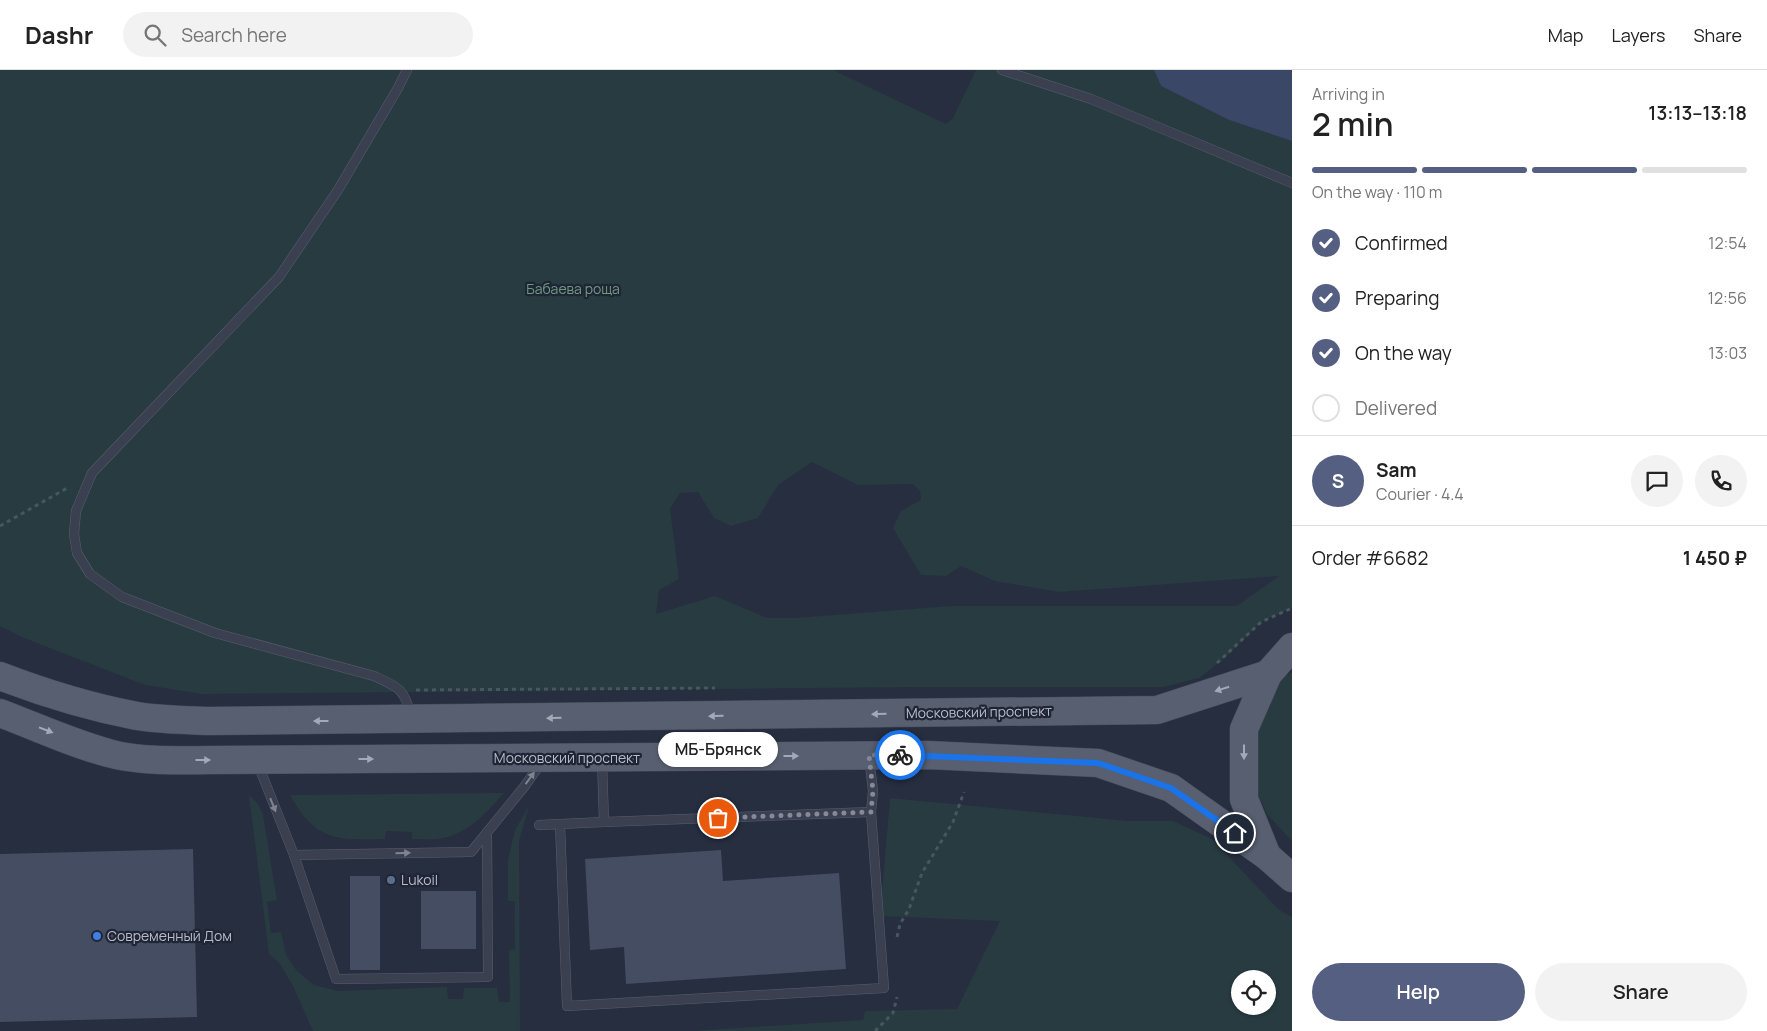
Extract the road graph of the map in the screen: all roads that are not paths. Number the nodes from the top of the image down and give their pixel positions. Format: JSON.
{"nodes":[{"id":1,"x":407,"y":70,"type":"edge"},
{"id":2,"x":1002,"y":70,"type":"edge"},
{"id":3,"x":1292,"y":183,"type":"edge"},
{"id":4,"x":1292,"y":647,"type":"edge"},
{"id":5,"x":1268,"y":674,"type":"junction"},
{"id":6,"x":0,"y":676,"type":"edge"},
{"id":7,"x":0,"y":713,"type":"edge"},
{"id":8,"x":411,"y":720,"type":"junction"},
{"id":9,"x":869,"y":755,"type":"junction"},
{"id":10,"x":602,"y":757,"type":"junction"},
{"id":11,"x":545,"y":758,"type":"junction"},
{"id":12,"x":256,"y":760,"type":"junction"},
{"id":13,"x":871,"y":812,"type":"junction"},
{"id":14,"x":604,"y":822,"type":"junction"},
{"id":15,"x":560,"y":824,"type":"junction"},
{"id":16,"x":539,"y":825,"type":"dead end"},
{"id":17,"x":487,"y":832,"type":"junction"},
{"id":18,"x":294,"y":854,"type":"junction"},
{"id":19,"x":1266,"y":856,"type":"junction"},
{"id":20,"x":1292,"y":878,"type":"edge"}],
"edges":[{"from":1,"to":8,"type":"lane"},
{"from":2,"to":3,"type":"lane"},
{"from":4,"to":5,"type":"main road"},
{"from":5,"to":8,"type":"main road","name":"Московский проспект","one_way":true},
{"from":5,"to":19,"type":"main road","one_way":true},
{"from":8,"to":6,"type":"main road","name":"Московский проспект","one_way":true},
{"from":7,"to":12,"type":"main road","name":"Московский проспект","one_way":true},
{"from":10,"to":9,"type":"main road","name":"Московский проспект","one_way":true},
{"from":9,"to":13,"type":"lane"},
{"from":9,"to":19,"type":"main road","name":"Московский проспект"},
{"from":10,"to":11,"type":"main road","name":"Московский проспект"},
{"from":10,"to":14,"type":"lane"},
{"from":12,"to":11,"type":"main road","name":"Московский проспект","one_way":true},
{"from":17,"to":11,"type":"lane","one_way":true},
{"from":12,"to":18,"type":"lane","one_way":true},
{"from":13,"to":14,"type":"lane"},
{"from":13,"to":15,"type":"lane"},
{"from":14,"to":15,"type":"lane"},
{"from":15,"to":16,"type":"lane"},
{"from":18,"to":17,"type":"lane","one_way":true},
{"from":17,"to":18,"type":"lane"},
{"from":19,"to":20,"type":"main road","name":"Московский проспект"}]}
